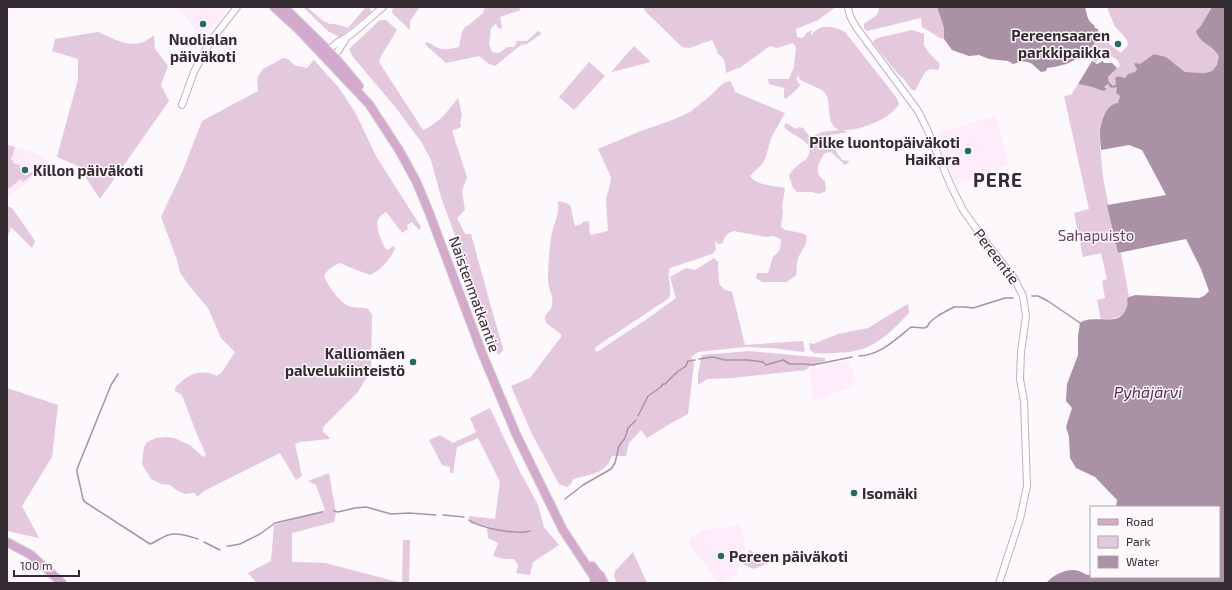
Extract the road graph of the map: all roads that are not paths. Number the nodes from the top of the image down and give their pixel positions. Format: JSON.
{"nodes":[{"id":1,"x":236,"y":7,"type":"edge"},
{"id":2,"x":274,"y":7,"type":"edge"},
{"id":3,"x":284,"y":7,"type":"edge"},
{"id":4,"x":383,"y":7,"type":"edge"},
{"id":5,"x":848,"y":7,"type":"edge"},
{"id":6,"x":328,"y":55,"type":"junction"},
{"id":7,"x":182,"y":105,"type":"dead end"},
{"id":8,"x":7,"y":542,"type":"edge"},
{"id":9,"x":599,"y":580,"type":"edge"},
{"id":10,"x":62,"y":583,"type":"edge"},
{"id":11,"x":999,"y":583,"type":"edge"}],
"edges":[{"from":1,"to":7,"type":"street"},
{"from":2,"to":6,"type":"main road","name":"Naistenmatkantie"},
{"from":3,"to":6,"type":"main road","name":"Naistenmatkantie"},
{"from":4,"to":6,"type":"street"},
{"from":5,"to":11,"type":"street","name":"Pereentie"},
{"from":6,"to":9,"type":"main road","name":"Naistenmatkantie"},
{"from":8,"to":10,"type":"main road"}]}
